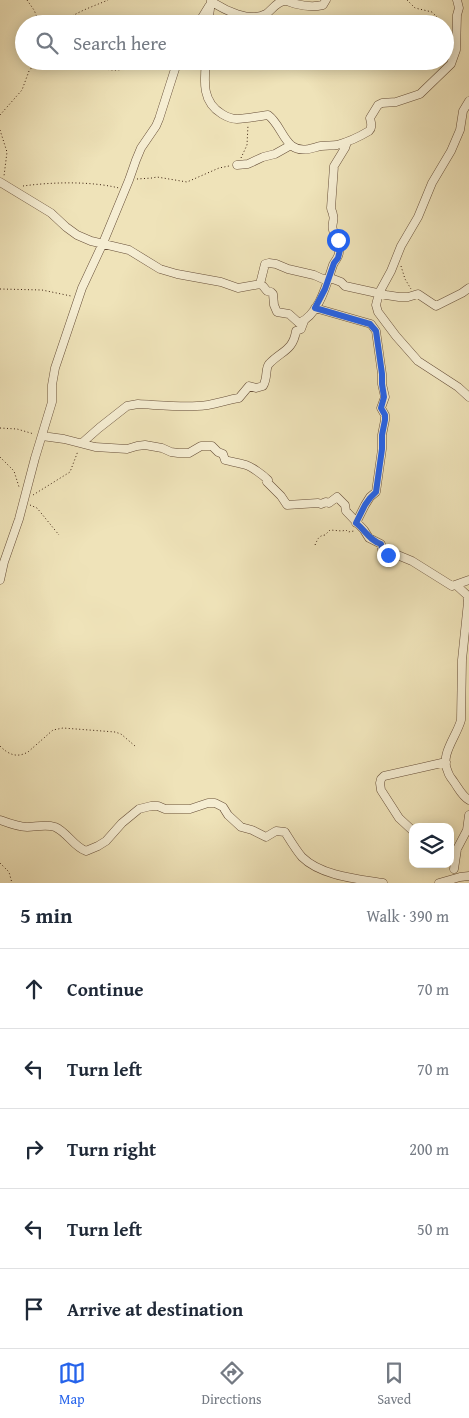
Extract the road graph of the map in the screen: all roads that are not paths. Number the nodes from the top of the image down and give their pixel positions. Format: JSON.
{"nodes":[{"id":1,"x":212,"y":0,"type":"edge"},
{"id":2,"x":326,"y":0,"type":"edge"},
{"id":3,"x":457,"y":0,"type":"edge"},
{"id":4,"x":203,"y":15,"type":"edge"},
{"id":5,"x":210,"y":15,"type":"edge"},
{"id":6,"x":241,"y":15,"type":"edge"},
{"id":7,"x":264,"y":15,"type":"edge"},
{"id":8,"x":454,"y":56,"type":"edge"},
{"id":9,"x":175,"y":70,"type":"edge"},
{"id":10,"x":205,"y":70,"type":"edge"},
{"id":11,"x":445,"y":70,"type":"edge"},
{"id":12,"x":469,"y":101,"type":"edge"},
{"id":13,"x":347,"y":142,"type":"junction"},
{"id":14,"x":291,"y":145,"type":"junction"},
{"id":15,"x":237,"y":165,"type":"road end"},
{"id":16,"x":4,"y":184,"type":"edge"},
{"id":17,"x":103,"y":243,"type":"junction"},
{"id":18,"x":328,"y":278,"type":"junction"},
{"id":19,"x":260,"y":284,"type":"junction"},
{"id":20,"x":469,"y":288,"type":"edge"},
{"id":21,"x":379,"y":293,"type":"junction"},
{"id":22,"x":315,"y":308,"type":"junction"},
{"id":23,"x":304,"y":321,"type":"junction"},
{"id":24,"x":469,"y":397,"type":"edge"},
{"id":25,"x":42,"y":436,"type":"junction"},
{"id":26,"x":82,"y":444,"type":"junction"},
{"id":27,"x":359,"y":525,"type":"junction"},
{"id":28,"x":0,"y":580,"type":"edge"},
{"id":29,"x":469,"y":580,"type":"edge"},
{"id":30,"x":456,"y":585,"type":"junction"},
{"id":31,"x":446,"y":762,"type":"junction"},
{"id":32,"x":469,"y":800,"type":"edge"},
{"id":33,"x":469,"y":815,"type":"edge"},
{"id":34,"x":0,"y":820,"type":"edge"},
{"id":35,"x":409,"y":828,"type":"edge"},
{"id":36,"x":454,"y":859,"type":"edge"},
{"id":37,"x":454,"y":867,"type":"edge"},
{"id":38,"x":465,"y":876,"type":"edge"},
{"id":39,"x":383,"y":883,"type":"edge"},
{"id":40,"x":439,"y":883,"type":"edge"}],
"edges":[{"from":1,"to":4,"type":"street"},
{"from":1,"to":5,"type":"street"},
{"from":1,"to":6,"type":"street"},
{"from":2,"to":7,"type":"street"},
{"from":3,"to":8,"type":"street"},
{"from":9,"to":17,"type":"street"},
{"from":10,"to":14,"type":"street"},
{"from":11,"to":13,"type":"street"},
{"from":12,"to":21,"type":"street"},
{"from":13,"to":14,"type":"street"},
{"from":13,"to":18,"type":"street"},
{"from":14,"to":15,"type":"street"},
{"from":16,"to":17,"type":"street"},
{"from":17,"to":19,"type":"street"},
{"from":17,"to":25,"type":"street"},
{"from":18,"to":19,"type":"street"},
{"from":18,"to":21,"type":"street"},
{"from":18,"to":22,"type":"street"},
{"from":19,"to":23,"type":"street"},
{"from":20,"to":21,"type":"street"},
{"from":21,"to":24,"type":"street"},
{"from":22,"to":23,"type":"street"},
{"from":22,"to":27,"type":"street"},
{"from":23,"to":26,"type":"street"},
{"from":25,"to":26,"type":"street"},
{"from":25,"to":28,"type":"street"},
{"from":26,"to":27,"type":"street"},
{"from":27,"to":30,"type":"street"},
{"from":29,"to":30,"type":"street"},
{"from":30,"to":31,"type":"street"},
{"from":31,"to":32,"type":"street"},
{"from":31,"to":35,"type":"street"},
{"from":33,"to":36,"type":"street"},
{"from":34,"to":39,"type":"street"},
{"from":37,"to":38,"type":"street"},
{"from":38,"to":40,"type":"street"}]}
